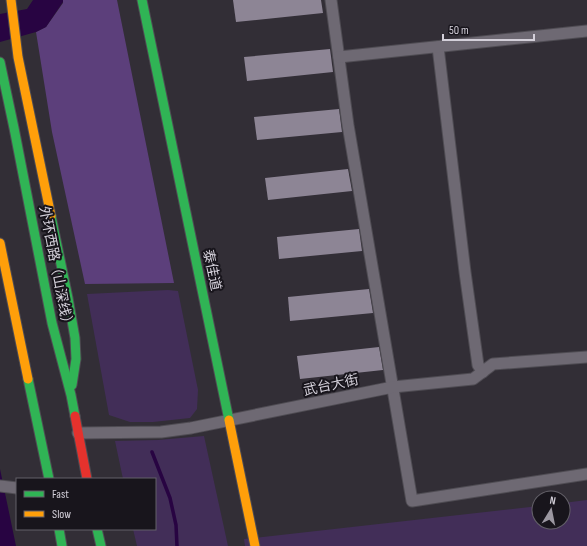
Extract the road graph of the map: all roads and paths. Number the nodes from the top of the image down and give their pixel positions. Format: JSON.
{"nodes":[{"id":1,"x":11,"y":0,"type":"edge"},
{"id":2,"x":142,"y":0,"type":"edge"},
{"id":3,"x":331,"y":0,"type":"edge"},
{"id":4,"x":587,"y":31,"type":"edge"},
{"id":5,"x":438,"y":47,"type":"junction"},
{"id":6,"x":339,"y":57,"type":"junction"},
{"id":7,"x":0,"y":62,"type":"edge"},
{"id":8,"x":0,"y":243,"type":"edge"},
{"id":9,"x":587,"y":357,"type":"edge"},
{"id":10,"x":483,"y":372,"type":"junction"},
{"id":11,"x":393,"y":387,"type":"junction"},
{"id":12,"x":71,"y":394,"type":"junction"},
{"id":13,"x":229,"y":421,"type":"junction"},
{"id":14,"x":78,"y":433,"type":"junction"},
{"id":15,"x":587,"y":474,"type":"edge"},
{"id":16,"x":49,"y":478,"type":"edge"},
{"id":17,"x":87,"y":478,"type":"edge"},
{"id":18,"x":0,"y":486,"type":"edge"},
{"id":19,"x":15,"y":487,"type":"edge"},
{"id":20,"x":59,"y":530,"type":"edge"},
{"id":21,"x":97,"y":530,"type":"edge"},
{"id":22,"x":62,"y":546,"type":"edge"},
{"id":23,"x":101,"y":546,"type":"edge"},
{"id":24,"x":255,"y":546,"type":"edge"}],
"edges":[{"from":1,"to":12,"type":"main road"},
{"from":2,"to":13,"type":"main road","name":"泰佳道"},
{"from":3,"to":6,"type":"street"},
{"from":4,"to":5,"type":"street"},
{"from":5,"to":6,"type":"street"},
{"from":5,"to":10,"type":"street"},
{"from":6,"to":11,"type":"street"},
{"from":7,"to":12,"type":"main road","name":"外环西路（山深线）"},
{"from":8,"to":16,"type":"main road"},
{"from":9,"to":10,"type":"street","name":"武台大街"},
{"from":10,"to":11,"type":"street","name":"武台大街"},
{"from":11,"to":13,"type":"street","name":"武台大街"},
{"from":11,"to":15,"type":"street"},
{"from":12,"to":14,"type":"main road","name":"外环西路（山深线）"},
{"from":13,"to":14,"type":"street","name":"武台大街"},
{"from":13,"to":24,"type":"main road","name":"泰佳道"},
{"from":14,"to":17,"type":"main road","name":"外环西路（山深线）"},
{"from":18,"to":19,"type":"street"},
{"from":20,"to":22,"type":"main road"},
{"from":21,"to":23,"type":"main road"}]}
